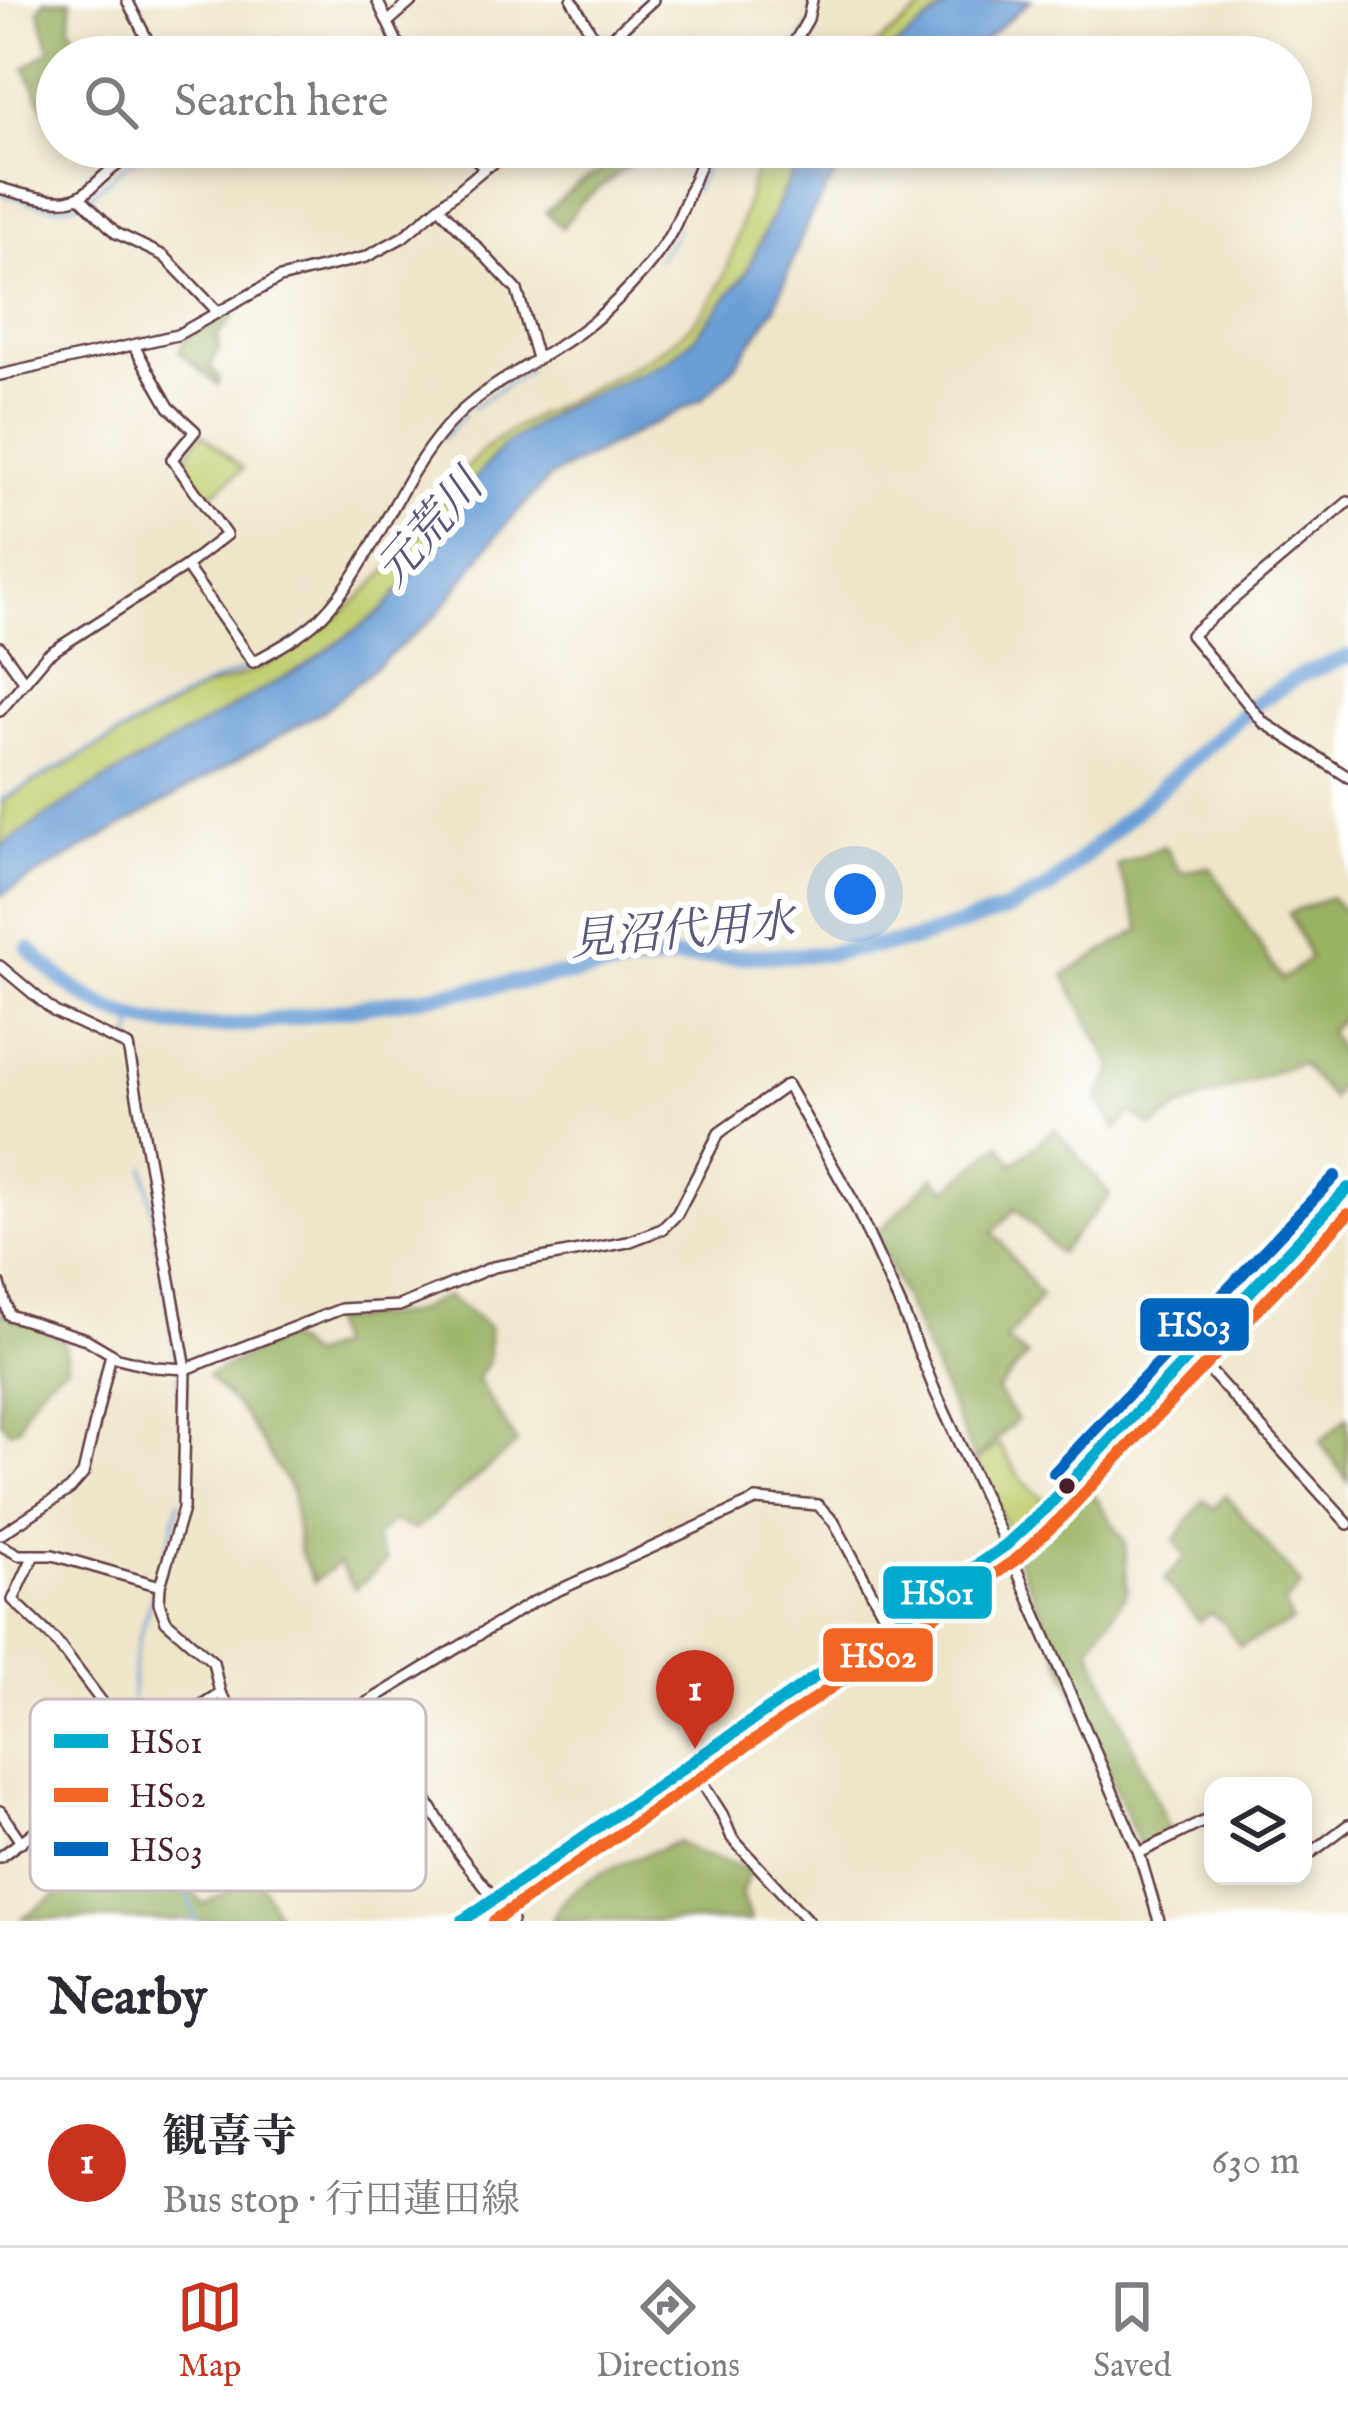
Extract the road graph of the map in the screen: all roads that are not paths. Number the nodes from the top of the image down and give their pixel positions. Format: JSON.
{"nodes":[{"id":1,"x":127,"y":0,"type":"edge"},
{"id":2,"x":377,"y":0,"type":"edge"},
{"id":3,"x":413,"y":0,"type":"edge"},
{"id":4,"x":572,"y":0,"type":"edge"},
{"id":5,"x":653,"y":0,"type":"edge"},
{"id":6,"x":812,"y":0,"type":"edge"},
{"id":7,"x":389,"y":21,"type":"junction"},
{"id":8,"x":592,"y":34,"type":"joint"},
{"id":9,"x":145,"y":36,"type":"edge"},
{"id":10,"x":395,"y":36,"type":"edge"},
{"id":11,"x":588,"y":36,"type":"edge"},
{"id":12,"x":616,"y":36,"type":"edge"},
{"id":13,"x":798,"y":36,"type":"edge"},
{"id":14,"x":116,"y":168,"type":"edge"},
{"id":15,"x":485,"y":168,"type":"edge"},
{"id":16,"x":698,"y":168,"type":"edge"},
{"id":17,"x":0,"y":188,"type":"edge"},
{"id":18,"x":82,"y":198,"type":"junction"},
{"id":19,"x":440,"y":208,"type":"junction"},
{"id":20,"x":218,"y":312,"type":"junction"},
{"id":21,"x":134,"y":346,"type":"junction"},
{"id":22,"x":537,"y":358,"type":"junction"},
{"id":23,"x":0,"y":375,"type":"edge"},
{"id":24,"x":1348,"y":502,"type":"edge"},
{"id":25,"x":186,"y":566,"type":"junction"},
{"id":26,"x":0,"y":647,"type":"edge"},
{"id":27,"x":24,"y":681,"type":"junction"},
{"id":28,"x":0,"y":711,"type":"edge"},
{"id":29,"x":1348,"y":777,"type":"edge"},
{"id":30,"x":0,"y":966,"type":"edge"},
{"id":31,"x":1348,"y":1188,"type":"edge"},
{"id":32,"x":0,"y":1284,"type":"edge"},
{"id":33,"x":1192,"y":1351,"type":"junction"},
{"id":34,"x":111,"y":1354,"type":"junction"},
{"id":35,"x":186,"y":1369,"type":"junction"},
{"id":36,"x":1348,"y":1524,"type":"edge"},
{"id":37,"x":0,"y":1535,"type":"edge"},
{"id":38,"x":1006,"y":1544,"type":"junction"},
{"id":39,"x":0,"y":1545,"type":"edge"},
{"id":40,"x":34,"y":1555,"type":"junction"},
{"id":41,"x":160,"y":1586,"type":"junction"},
{"id":42,"x":889,"y":1623,"type":"junction"},
{"id":43,"x":220,"y":1693,"type":"junction"},
{"id":44,"x":100,"y":1699,"type":"edge"},
{"id":45,"x":211,"y":1699,"type":"edge"},
{"id":46,"x":224,"y":1699,"type":"edge"},
{"id":47,"x":373,"y":1699,"type":"edge"},
{"id":48,"x":688,"y":1762,"type":"junction"},
{"id":49,"x":426,"y":1800,"type":"edge"},
{"id":50,"x":0,"y":1811,"type":"edge"},
{"id":51,"x":1204,"y":1821,"type":"edge"},
{"id":52,"x":1348,"y":1825,"type":"edge"},
{"id":53,"x":30,"y":1835,"type":"edge"},
{"id":54,"x":21,"y":1842,"type":"junction"},
{"id":55,"x":1312,"y":1852,"type":"edge"},
{"id":56,"x":1138,"y":1853,"type":"junction"},
{"id":57,"x":0,"y":1857,"type":"edge"},
{"id":58,"x":492,"y":1899,"type":"junction"},
{"id":59,"x":462,"y":1921,"type":"edge"},
{"id":60,"x":512,"y":1921,"type":"edge"},
{"id":61,"x":808,"y":1921,"type":"edge"},
{"id":62,"x":1159,"y":1921,"type":"edge"}],
"edges":[{"from":1,"to":9,"type":"street"},
{"from":2,"to":7,"type":"street"},
{"from":3,"to":7,"type":"street"},
{"from":4,"to":8,"type":"street"},
{"from":5,"to":12,"type":"street"},
{"from":6,"to":13,"type":"street"},
{"from":7,"to":10,"type":"street"},
{"from":8,"to":11,"type":"street"},
{"from":14,"to":18,"type":"street"},
{"from":15,"to":19,"type":"street"},
{"from":16,"to":22,"type":"street"},
{"from":17,"to":18,"type":"street"},
{"from":18,"to":20,"type":"street"},
{"from":19,"to":20,"type":"street"},
{"from":19,"to":22,"type":"street"},
{"from":20,"to":21,"type":"street"},
{"from":21,"to":23,"type":"street"},
{"from":21,"to":25,"type":"street"},
{"from":22,"to":25,"type":"street"},
{"from":24,"to":29,"type":"street"},
{"from":25,"to":27,"type":"street"},
{"from":26,"to":27,"type":"street"},
{"from":27,"to":28,"type":"street"},
{"from":30,"to":35,"type":"street"},
{"from":31,"to":33,"type":"main road"},
{"from":32,"to":34,"type":"street"},
{"from":33,"to":36,"type":"street"},
{"from":33,"to":38,"type":"main road"},
{"from":34,"to":35,"type":"street"},
{"from":34,"to":37,"type":"street"},
{"from":35,"to":38,"type":"street"},
{"from":35,"to":41,"type":"street"},
{"from":38,"to":42,"type":"main road"},
{"from":38,"to":56,"type":"street"},
{"from":39,"to":40,"type":"street"},
{"from":40,"to":41,"type":"street"},
{"from":40,"to":44,"type":"street"},
{"from":41,"to":43,"type":"street"},
{"from":42,"to":47,"type":"street"},
{"from":42,"to":48,"type":"main road"},
{"from":43,"to":45,"type":"street"},
{"from":43,"to":46,"type":"street"},
{"from":48,"to":58,"type":"main road"},
{"from":48,"to":61,"type":"street"},
{"from":49,"to":58,"type":"street"},
{"from":50,"to":54,"type":"street"},
{"from":51,"to":56,"type":"street"},
{"from":52,"to":55,"type":"street"},
{"from":53,"to":54,"type":"street"},
{"from":54,"to":57,"type":"street"},
{"from":56,"to":62,"type":"street"},
{"from":58,"to":59,"type":"main road"},
{"from":58,"to":60,"type":"street"}]}
